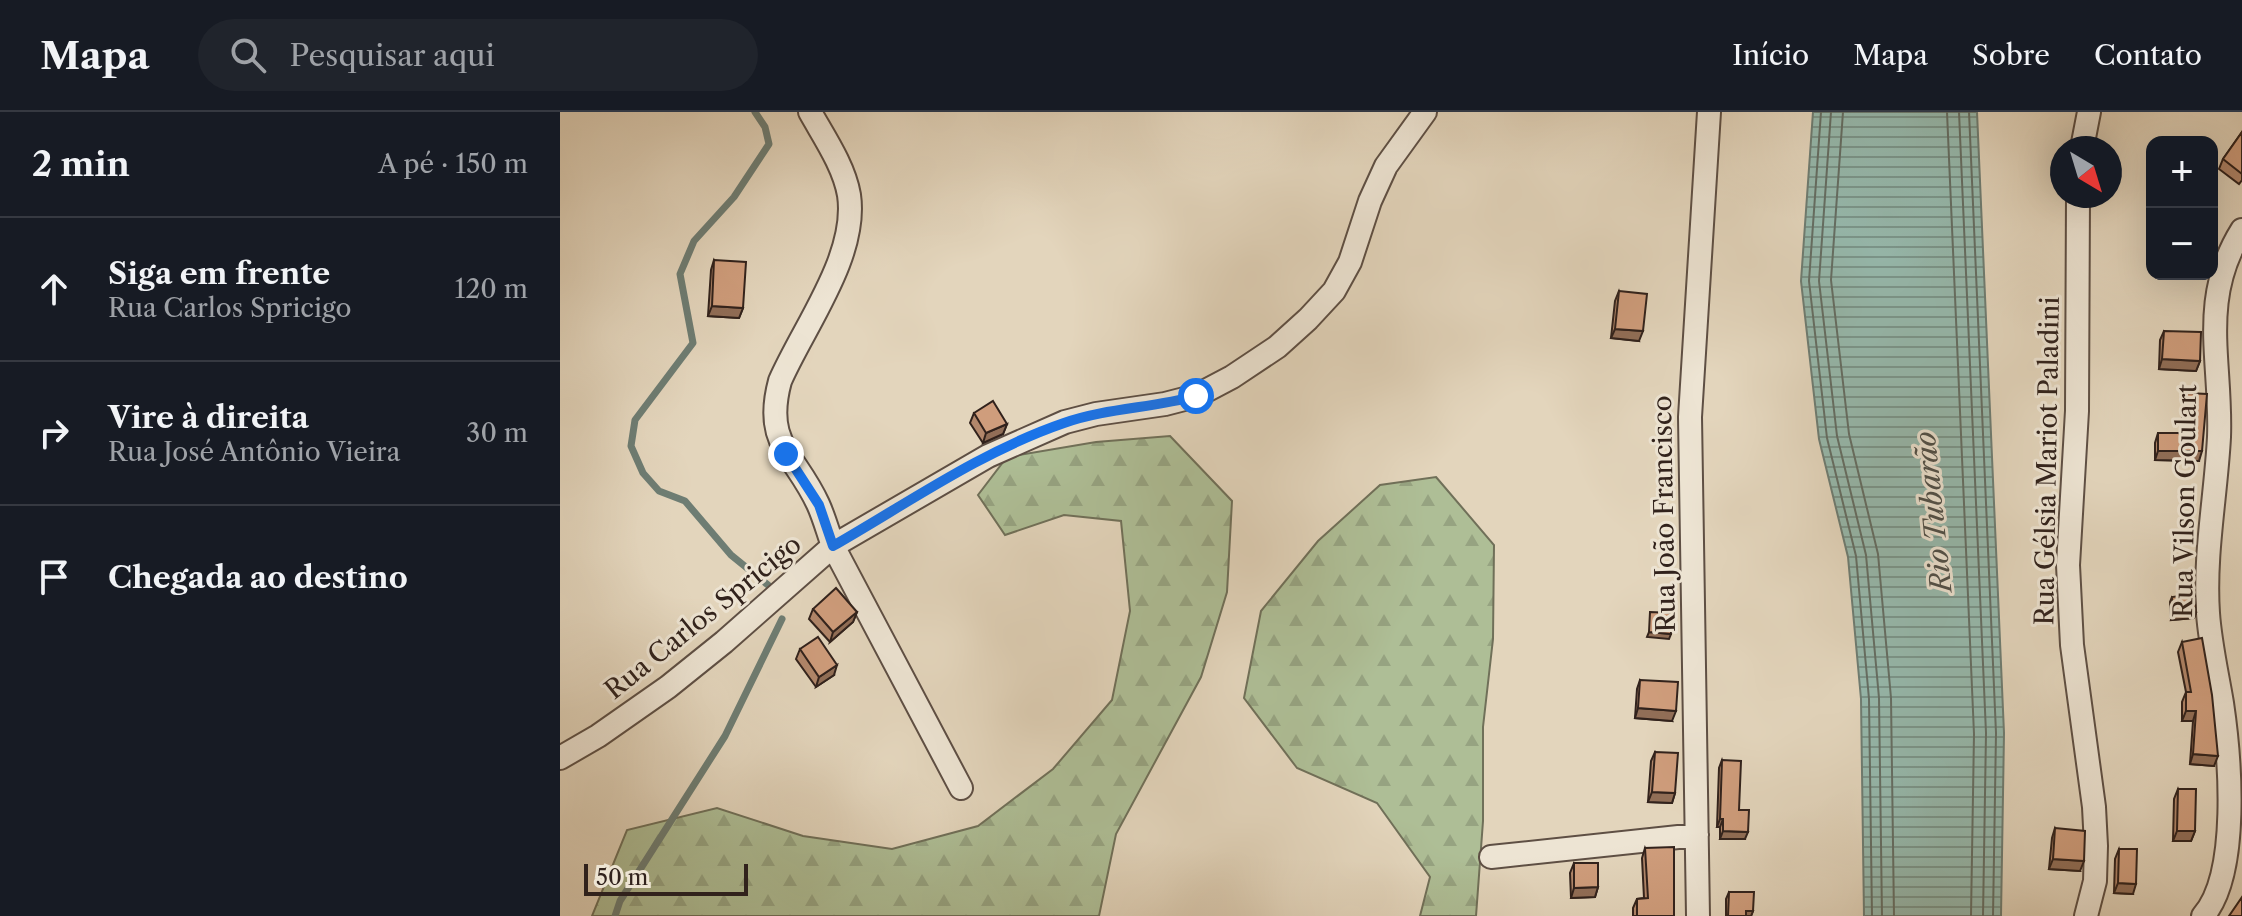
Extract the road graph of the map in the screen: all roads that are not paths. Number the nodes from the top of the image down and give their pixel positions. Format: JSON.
{"nodes":[{"id":1,"x":810,"y":112,"type":"edge"},
{"id":2,"x":1425,"y":112,"type":"edge"},
{"id":3,"x":1709,"y":112,"type":"edge"},
{"id":4,"x":2089,"y":112,"type":"edge"},
{"id":5,"x":2084,"y":136,"type":"edge"},
{"id":6,"x":2078,"y":208,"type":"edge"},
{"id":7,"x":2242,"y":230,"type":"edge"},
{"id":8,"x":833,"y":546,"type":"junction"},
{"id":9,"x":560,"y":758,"type":"edge"},
{"id":10,"x":961,"y":788,"type":"dead end"},
{"id":11,"x":1697,"y":835,"type":"junction"},
{"id":12,"x":1491,"y":857,"type":"dead end"},
{"id":13,"x":1698,"y":916,"type":"edge"},
{"id":14,"x":2086,"y":916,"type":"edge"},
{"id":15,"x":2203,"y":916,"type":"edge"}],
"edges":[{"from":1,"to":8,"type":"street"},
{"from":2,"to":8,"type":"street","name":"Rua Carlos Spricigo"},
{"from":3,"to":11,"type":"street","name":"Rua João Francisco"},
{"from":4,"to":5,"type":"street"},
{"from":6,"to":14,"type":"street","name":"Rua Gélsia Mariot Paladini"},
{"from":7,"to":15,"type":"street","name":"Rua Vilson Goulart"},
{"from":8,"to":9,"type":"street","name":"Rua Carlos Spricigo"},
{"from":8,"to":10,"type":"street"},
{"from":11,"to":12,"type":"street"},
{"from":11,"to":13,"type":"street","name":"Rua João Francisco"}]}
